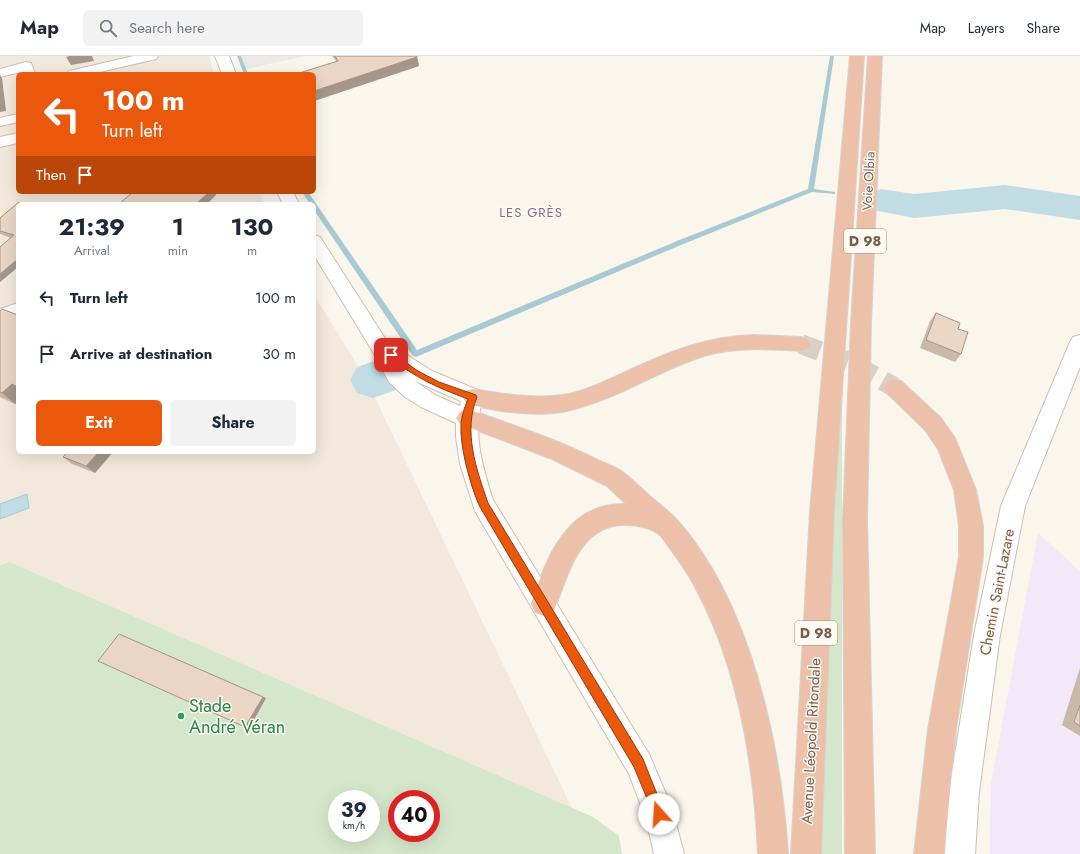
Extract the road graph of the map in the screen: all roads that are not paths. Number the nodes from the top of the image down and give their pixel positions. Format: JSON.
{"nodes":[{"id":1,"x":152,"y":56,"type":"edge"},
{"id":2,"x":222,"y":56,"type":"edge"},
{"id":3,"x":857,"y":56,"type":"edge"},
{"id":4,"x":875,"y":56,"type":"edge"},
{"id":5,"x":28,"y":72,"type":"edge"},
{"id":6,"x":86,"y":72,"type":"edge"},
{"id":7,"x":228,"y":72,"type":"edge"},
{"id":8,"x":0,"y":73,"type":"edge"},
{"id":9,"x":16,"y":118,"type":"edge"},
{"id":10,"x":0,"y":122,"type":"edge"},
{"id":11,"x":16,"y":138,"type":"edge"},
{"id":12,"x":0,"y":142,"type":"edge"},
{"id":13,"x":316,"y":244,"type":"edge"},
{"id":14,"x":16,"y":311,"type":"edge"},
{"id":15,"x":0,"y":316,"type":"edge"},
{"id":16,"x":1080,"y":342,"type":"edge"},
{"id":17,"x":801,"y":344,"type":"tunnel mouth"},
{"id":18,"x":894,"y":387,"type":"tunnel mouth"},
{"id":19,"x":470,"y":407,"type":"junction"},
{"id":20,"x":829,"y":412,"type":"joint"},
{"id":21,"x":670,"y":528,"type":"junction"},
{"id":22,"x":544,"y":604,"type":"junction"},
{"id":23,"x":669,"y":854,"type":"edge"},
{"id":24,"x":773,"y":854,"type":"edge"},
{"id":25,"x":806,"y":854,"type":"edge"},
{"id":26,"x":860,"y":854,"type":"edge"},
{"id":27,"x":929,"y":854,"type":"edge"},
{"id":28,"x":960,"y":854,"type":"edge"}],
"edges":[{"from":1,"to":6,"type":"street"},
{"from":2,"to":7,"type":"street"},
{"from":3,"to":20,"type":"highway","name":"Voie Olbia","number":"D 98"},
{"from":4,"to":26,"type":"highway","name":"Voie Olbia","number":"D 98"},
{"from":5,"to":8,"type":"street"},
{"from":9,"to":10,"type":"street"},
{"from":11,"to":12,"type":"street"},
{"from":13,"to":19,"type":"street"},
{"from":14,"to":15,"type":"street"},
{"from":16,"to":28,"type":"street","name":"Chemin Saint-Lazare"},
{"from":17,"to":19,"type":"highway"},
{"from":18,"to":27,"type":"highway"},
{"from":19,"to":21,"type":"highway"},
{"from":19,"to":22,"type":"street"},
{"from":20,"to":25,"type":"highway","name":"Avenue Léopold Ritondale","number":"D 98"},
{"from":21,"to":22,"type":"highway"},
{"from":21,"to":24,"type":"highway"},
{"from":22,"to":23,"type":"street"}]}
